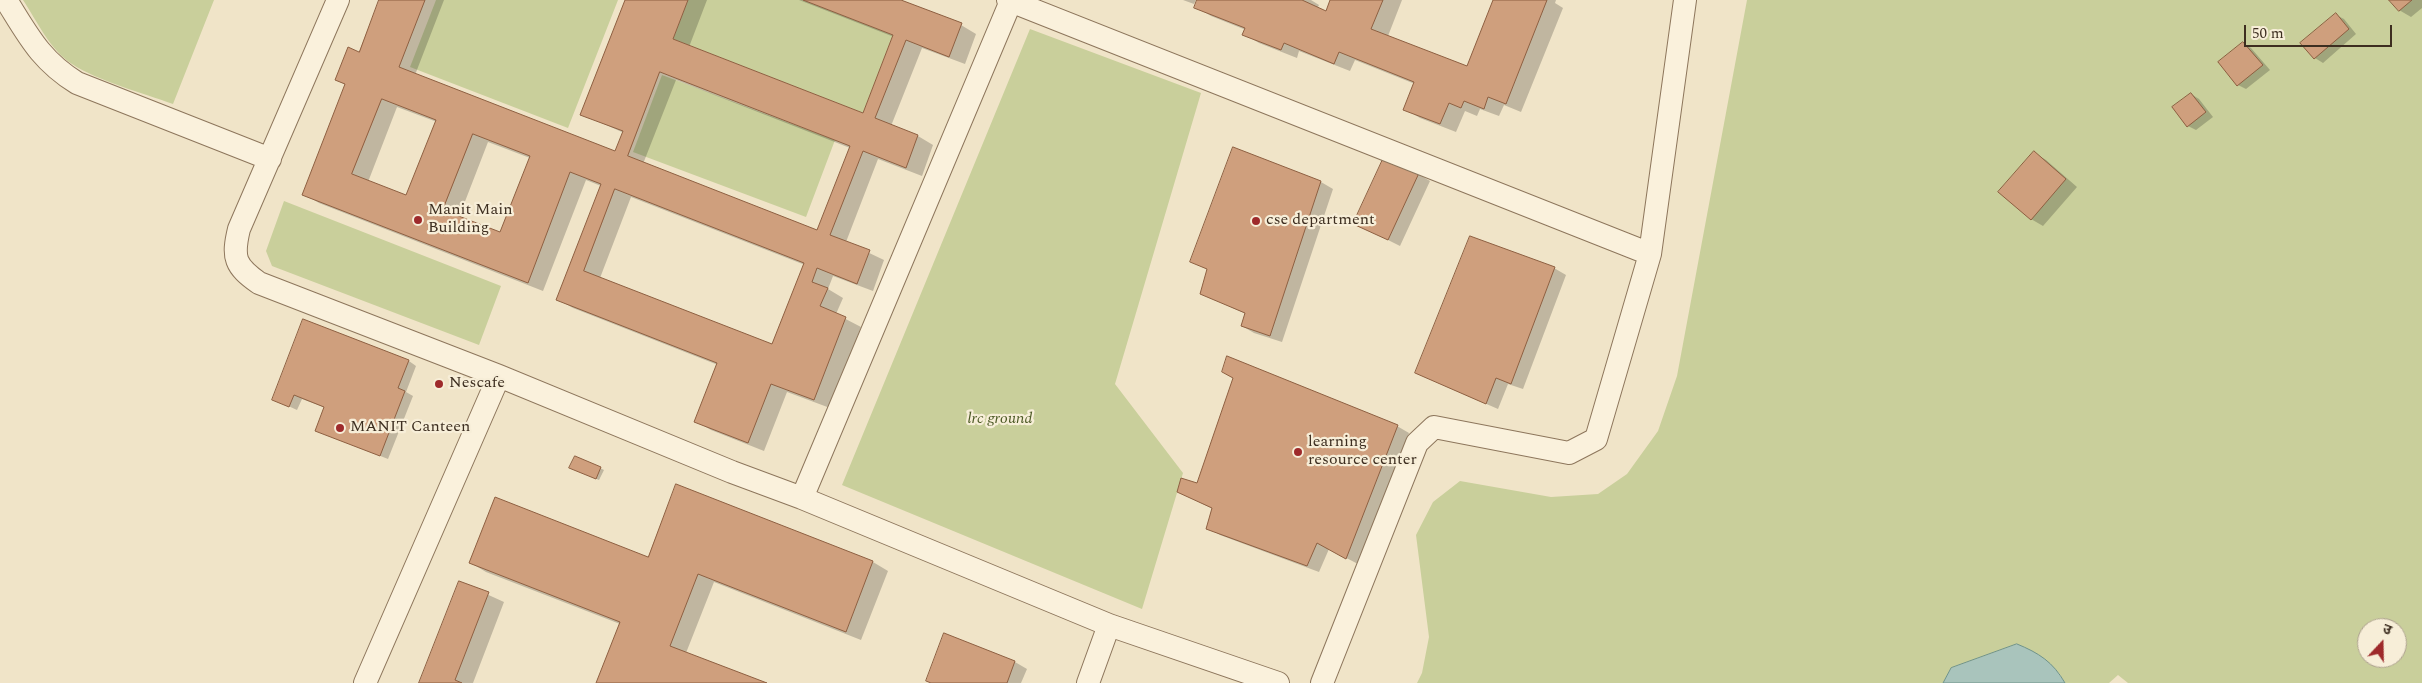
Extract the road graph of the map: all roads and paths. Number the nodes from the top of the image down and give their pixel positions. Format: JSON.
{"nodes":[{"id":1,"x":6,"y":0,"type":"edge"},
{"id":2,"x":338,"y":0,"type":"edge"},
{"id":3,"x":1685,"y":0,"type":"edge"},
{"id":4,"x":1009,"y":1,"type":"edge"},
{"id":5,"x":270,"y":159,"type":"junction"},
{"id":6,"x":1650,"y":254,"type":"junction"},
{"id":7,"x":499,"y":376,"type":"junction"},
{"id":8,"x":802,"y":498,"type":"junction"},
{"id":9,"x":1109,"y":625,"type":"junction"},
{"id":10,"x":365,"y":683,"type":"edge"},
{"id":11,"x":1088,"y":683,"type":"edge"},
{"id":12,"x":1278,"y":683,"type":"edge"},
{"id":13,"x":1322,"y":683,"type":"edge"}],
"edges":[{"from":1,"to":5,"type":"street"},
{"from":2,"to":5,"type":"street"},
{"from":3,"to":6,"type":"street"},
{"from":4,"to":6,"type":"street"},
{"from":4,"to":8,"type":"street"},
{"from":5,"to":7,"type":"street"},
{"from":6,"to":13,"type":"street"},
{"from":7,"to":8,"type":"street"},
{"from":7,"to":10,"type":"street"},
{"from":8,"to":9,"type":"street"},
{"from":9,"to":11,"type":"street"},
{"from":9,"to":12,"type":"street"}]}
